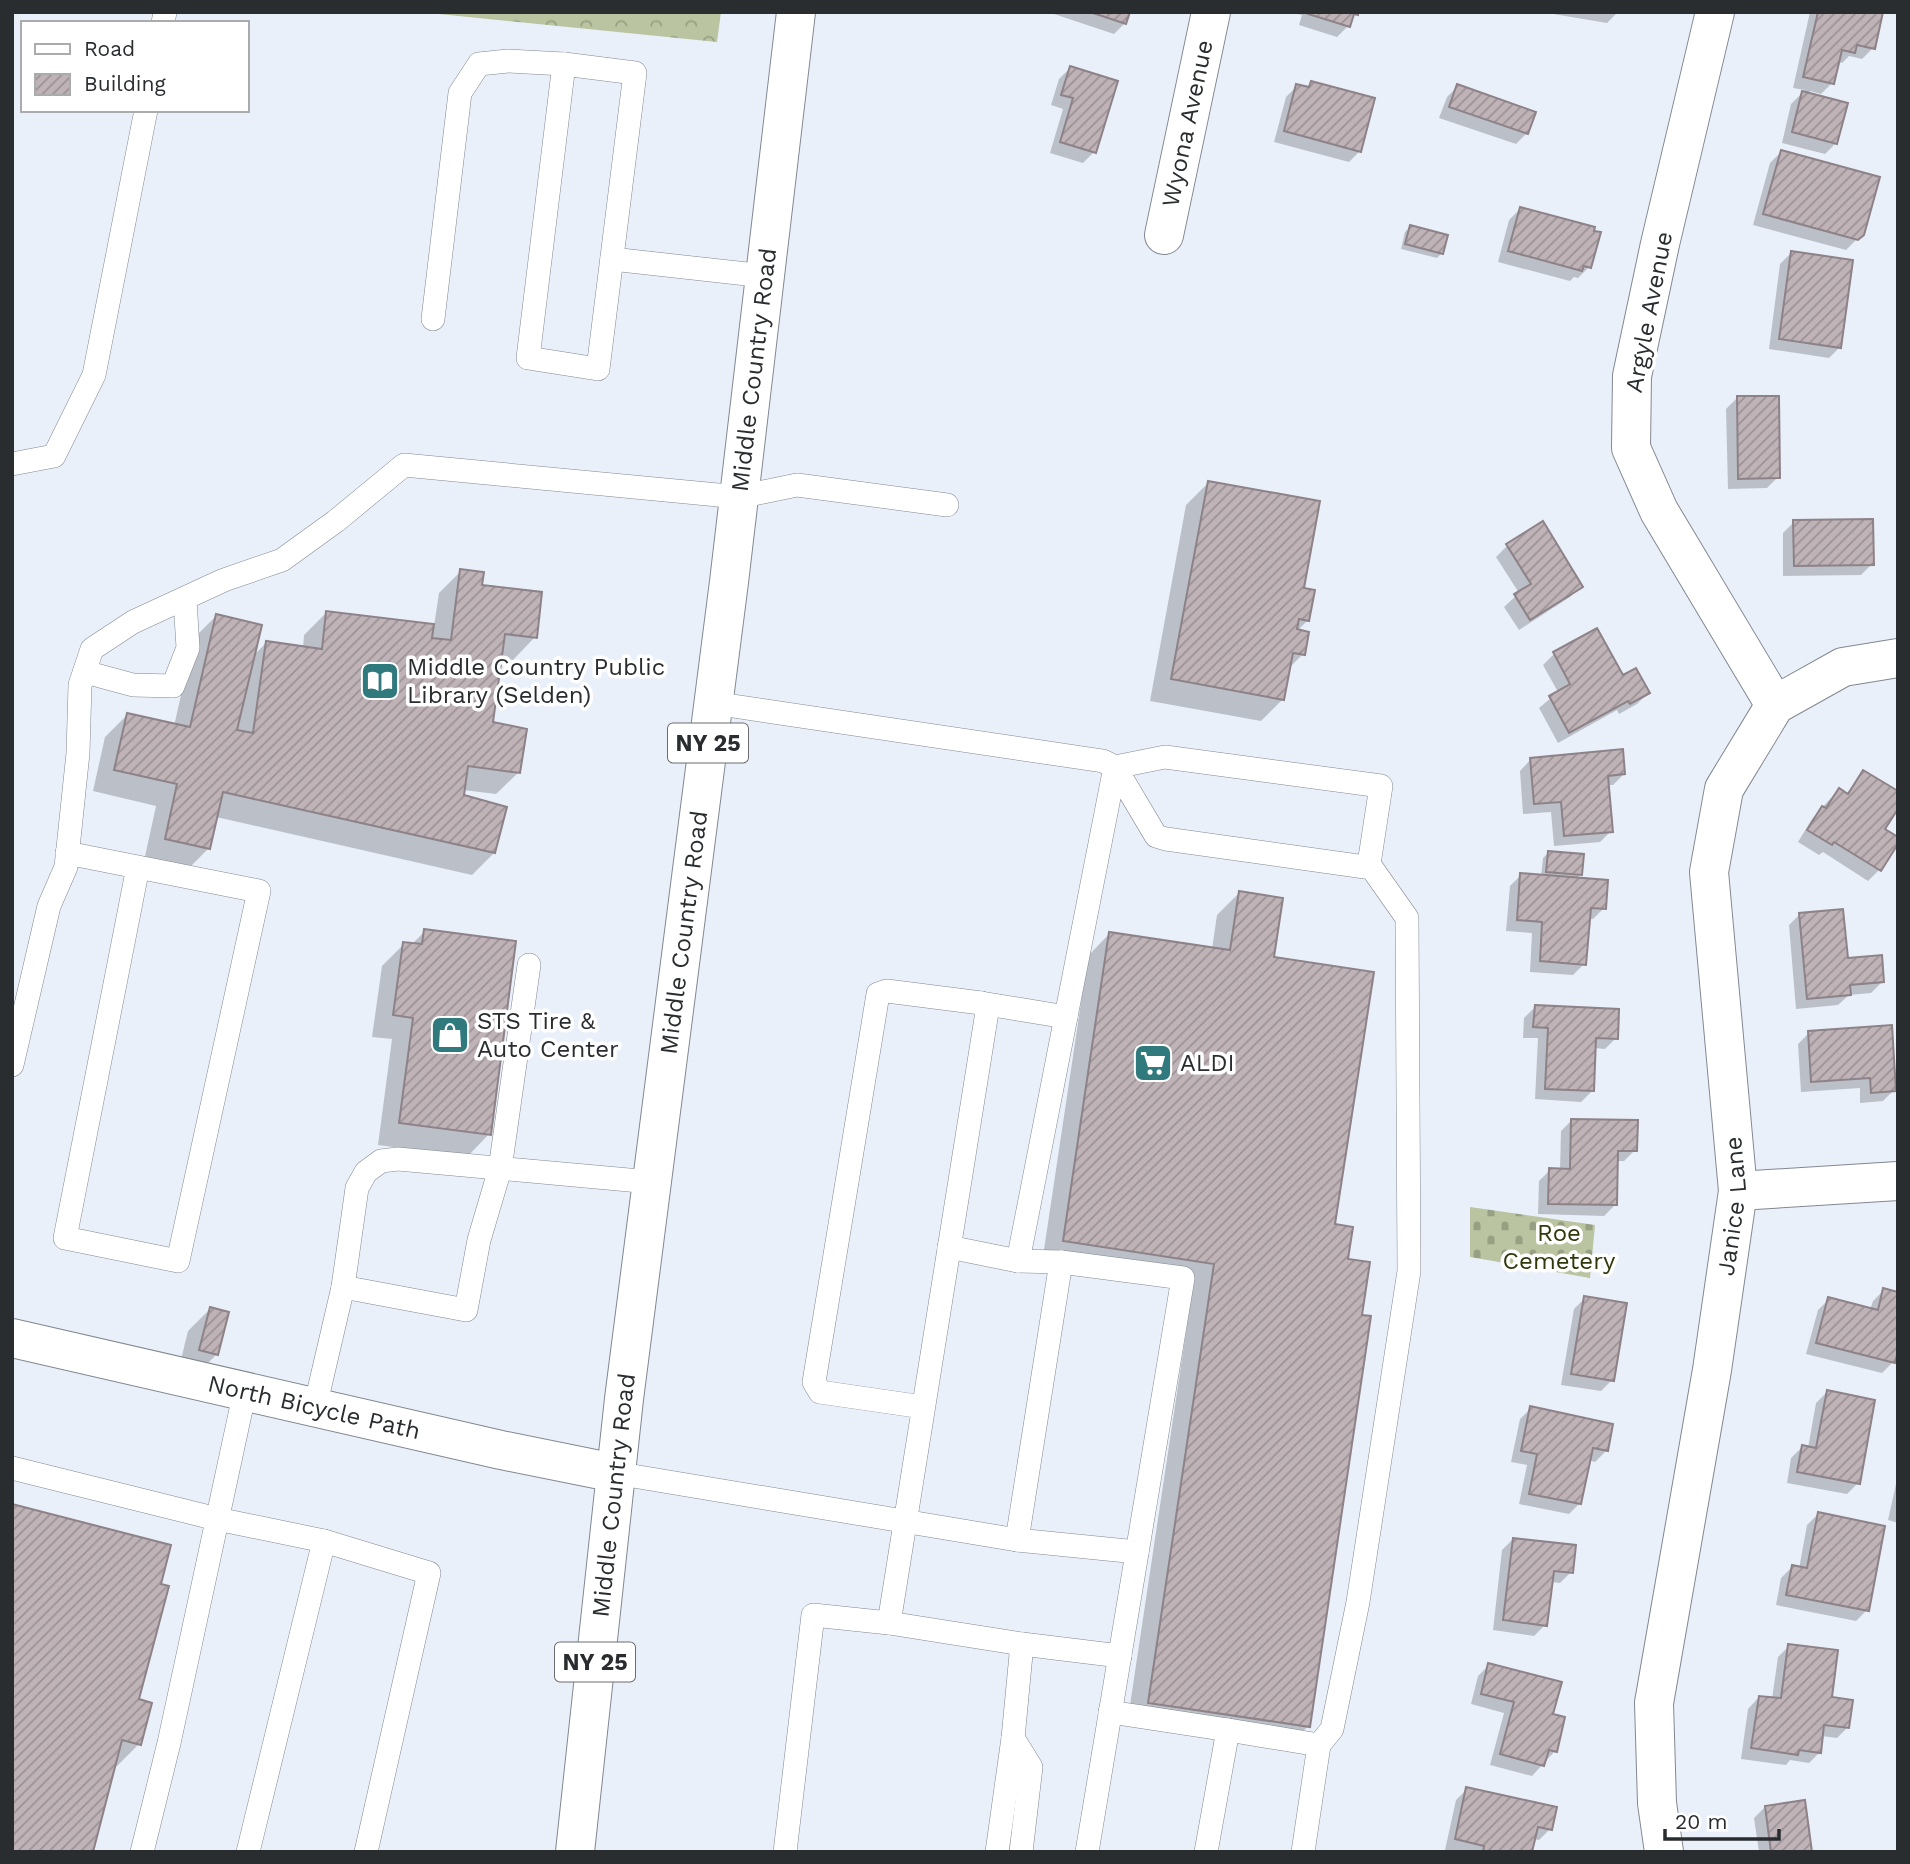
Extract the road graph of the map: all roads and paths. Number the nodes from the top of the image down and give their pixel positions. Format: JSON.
{"nodes":[{"id":1,"x":796,"y":12,"type":"edge"},
{"id":2,"x":1211,"y":12,"type":"edge"},
{"id":3,"x":1715,"y":12,"type":"edge"},
{"id":4,"x":564,"y":64,"type":"junction"},
{"id":5,"x":146,"y":112,"type":"edge"},
{"id":6,"x":1164,"y":235,"type":"dead end"},
{"id":7,"x":612,"y":258,"type":"junction"},
{"id":8,"x":765,"y":276,"type":"junction"},
{"id":9,"x":433,"y":319,"type":"dead end"},
{"id":10,"x":12,"y":464,"type":"edge"},
{"id":11,"x":739,"y":497,"type":"junction"},
{"id":12,"x":947,"y":505,"type":"dead end"},
{"id":13,"x":185,"y":600,"type":"junction"},
{"id":14,"x":1898,"y":658,"type":"edge"},
{"id":15,"x":85,"y":672,"type":"junction"},
{"id":16,"x":713,"y":703,"type":"junction"},
{"id":17,"x":1775,"y":705,"type":"junction"},
{"id":18,"x":1115,"y":767,"type":"junction"},
{"id":19,"x":67,"y":853,"type":"junction"},
{"id":20,"x":1369,"y":864,"type":"junction"},
{"id":21,"x":138,"y":867,"type":"junction"},
{"id":22,"x":529,"y":965,"type":"dead end"},
{"id":23,"x":981,"y":1003,"type":"junction"},
{"id":24,"x":1066,"y":1017,"type":"junction"},
{"id":25,"x":12,"y":1065,"type":"edge"},
{"id":26,"x":500,"y":1169,"type":"junction"},
{"id":27,"x":1898,"y":1181,"type":"edge"},
{"id":28,"x":651,"y":1182,"type":"junction"},
{"id":29,"x":1738,"y":1191,"type":"junction"},
{"id":30,"x":949,"y":1247,"type":"junction"},
{"id":31,"x":1018,"y":1261,"type":"junction"},
{"id":32,"x":1061,"y":1262,"type":"junction"},
{"id":33,"x":343,"y":1287,"type":"junction"},
{"id":34,"x":12,"y":1338,"type":"edge"},
{"id":35,"x":245,"y":1391,"type":"junction"},
{"id":36,"x":315,"y":1407,"type":"junction"},
{"id":37,"x":923,"y":1407,"type":"junction"},
{"id":38,"x":12,"y":1468,"type":"edge"},
{"id":39,"x":615,"y":1472,"type":"junction"},
{"id":40,"x":217,"y":1519,"type":"junction"},
{"id":41,"x":904,"y":1521,"type":"junction"},
{"id":42,"x":1017,"y":1540,"type":"junction"},
{"id":43,"x":324,"y":1541,"type":"junction"},
{"id":44,"x":1137,"y":1552,"type":"junction"},
{"id":45,"x":889,"y":1623,"type":"junction"},
{"id":46,"x":1022,"y":1644,"type":"junction"},
{"id":47,"x":1119,"y":1656,"type":"junction"},
{"id":48,"x":1110,"y":1713,"type":"junction"},
{"id":49,"x":1228,"y":1730,"type":"junction"},
{"id":50,"x":1013,"y":1738,"type":"junction"},
{"id":51,"x":1319,"y":1745,"type":"junction"},
{"id":52,"x":142,"y":1852,"type":"edge"},
{"id":53,"x":248,"y":1852,"type":"edge"},
{"id":54,"x":366,"y":1852,"type":"edge"},
{"id":55,"x":575,"y":1852,"type":"edge"},
{"id":56,"x":785,"y":1852,"type":"edge"},
{"id":57,"x":997,"y":1852,"type":"edge"},
{"id":58,"x":1021,"y":1852,"type":"edge"},
{"id":59,"x":1087,"y":1852,"type":"edge"},
{"id":60,"x":1206,"y":1852,"type":"edge"},
{"id":61,"x":1303,"y":1852,"type":"edge"},
{"id":62,"x":1664,"y":1852,"type":"edge"}],
"edges":[{"from":1,"to":8,"type":"street","name":"Middle Country Road","number":"NY 25"},
{"from":2,"to":6,"type":"street","name":"Wyona Avenue"},
{"from":3,"to":17,"type":"street","name":"Argyle Avenue"},
{"from":4,"to":7,"type":"lane"},
{"from":4,"to":7,"type":"lane"},
{"from":4,"to":9,"type":"lane"},
{"from":5,"to":10,"type":"lane"},
{"from":7,"to":8,"type":"lane"},
{"from":8,"to":11,"type":"street","name":"Middle Country Road","number":"NY 25"},
{"from":11,"to":12,"type":"lane"},
{"from":11,"to":13,"type":"lane"},
{"from":11,"to":16,"type":"street","name":"Middle Country Road","number":"NY 25"},
{"from":13,"to":15,"type":"lane"},
{"from":13,"to":15,"type":"lane"},
{"from":14,"to":17,"type":"street","name":"Janice Lane"},
{"from":15,"to":19,"type":"lane"},
{"from":16,"to":18,"type":"lane"},
{"from":16,"to":28,"type":"street","name":"Middle Country Road","number":"NY 25"},
{"from":17,"to":29,"type":"street","name":"Janice Lane"},
{"from":18,"to":20,"type":"lane"},
{"from":18,"to":20,"type":"lane"},
{"from":18,"to":24,"type":"lane"},
{"from":19,"to":21,"type":"lane"},
{"from":19,"to":25,"type":"lane"},
{"from":20,"to":51,"type":"lane"},
{"from":21,"to":21,"type":"lane"},
{"from":22,"to":26,"type":"lane"},
{"from":23,"to":24,"type":"lane"},
{"from":23,"to":30,"type":"lane"},
{"from":23,"to":37,"type":"lane"},
{"from":24,"to":31,"type":"lane"},
{"from":26,"to":28,"type":"lane"},
{"from":26,"to":33,"type":"lane"},
{"from":26,"to":33,"type":"lane"},
{"from":27,"to":29,"type":"street"},
{"from":28,"to":39,"type":"street","name":"Middle Country Road","number":"NY 25"},
{"from":29,"to":62,"type":"street","name":"Janice Lane"},
{"from":30,"to":31,"type":"lane"},
{"from":30,"to":37,"type":"lane"},
{"from":31,"to":32,"type":"lane"},
{"from":32,"to":42,"type":"lane"},
{"from":32,"to":44,"type":"lane"},
{"from":33,"to":36,"type":"lane"},
{"from":34,"to":35,"type":"street","name":"North Bicycle Path"},
{"from":35,"to":36,"type":"street","name":"North Bicycle Path"},
{"from":35,"to":40,"type":"lane"},
{"from":36,"to":39,"type":"street","name":"North Bicycle Path"},
{"from":37,"to":41,"type":"lane"},
{"from":38,"to":40,"type":"lane"},
{"from":39,"to":41,"type":"lane"},
{"from":39,"to":55,"type":"street","name":"Middle Country Road","number":"NY 25"},
{"from":40,"to":43,"type":"lane"},
{"from":40,"to":52,"type":"lane"},
{"from":41,"to":42,"type":"lane"},
{"from":41,"to":45,"type":"lane"},
{"from":42,"to":44,"type":"lane"},
{"from":43,"to":53,"type":"lane"},
{"from":43,"to":54,"type":"lane"},
{"from":44,"to":47,"type":"lane"},
{"from":45,"to":46,"type":"lane"},
{"from":45,"to":56,"type":"lane"},
{"from":46,"to":47,"type":"lane"},
{"from":46,"to":50,"type":"lane"},
{"from":47,"to":48,"type":"lane"},
{"from":48,"to":49,"type":"lane"},
{"from":48,"to":59,"type":"lane"},
{"from":49,"to":51,"type":"lane"},
{"from":49,"to":60,"type":"lane"},
{"from":50,"to":57,"type":"lane"},
{"from":50,"to":58,"type":"lane"},
{"from":51,"to":61,"type":"lane"}]}
